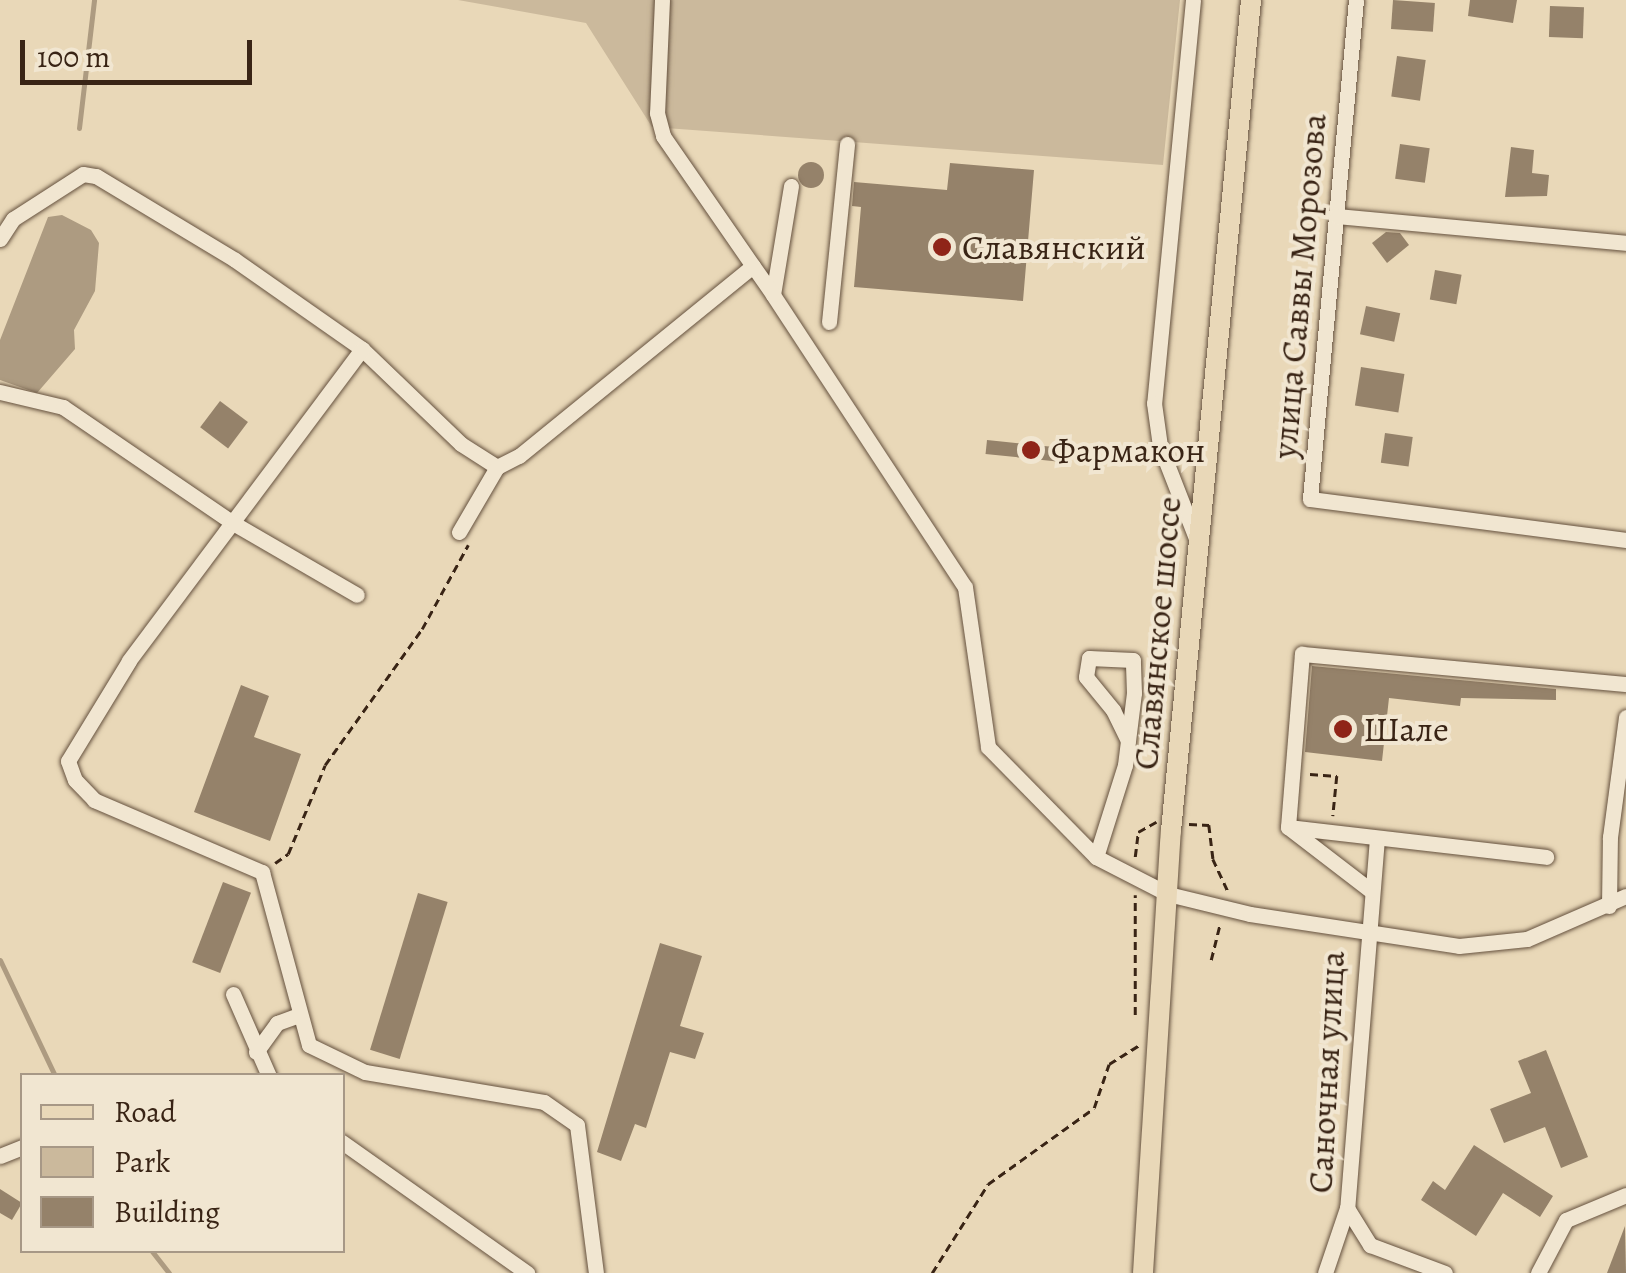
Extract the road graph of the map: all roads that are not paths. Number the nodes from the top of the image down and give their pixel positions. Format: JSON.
{"nodes":[{"id":1,"x":662,"y":0,"type":"edge"},
{"id":2,"x":1193,"y":0,"type":"edge"},
{"id":3,"x":1251,"y":0,"type":"edge"},
{"id":4,"x":1356,"y":0,"type":"edge"},
{"id":5,"x":847,"y":144,"type":"dead end"},
{"id":6,"x":792,"y":186,"type":"dead end"},
{"id":7,"x":1336,"y":216,"type":"junction"},
{"id":8,"x":0,"y":240,"type":"edge"},
{"id":9,"x":1626,"y":243,"type":"edge"},
{"id":10,"x":754,"y":266,"type":"junction"},
{"id":11,"x":772,"y":295,"type":"junction"},
{"id":12,"x":829,"y":322,"type":"dead end"},
{"id":13,"x":362,"y":349,"type":"junction"},
{"id":14,"x":0,"y":392,"type":"edge"},
{"id":15,"x":497,"y":467,"type":"junction"},
{"id":16,"x":233,"y":522,"type":"junction"},
{"id":17,"x":459,"y":532,"type":"road end"},
{"id":18,"x":1626,"y":540,"type":"edge"},
{"id":19,"x":1198,"y":542,"type":"junction"},
{"id":20,"x":357,"y":595,"type":"dead end"},
{"id":21,"x":1626,"y":684,"type":"edge"},
{"id":22,"x":1626,"y":716,"type":"edge"},
{"id":23,"x":1128,"y":741,"type":"junction"},
{"id":24,"x":1288,"y":827,"type":"junction"},
{"id":25,"x":1626,"y":828,"type":"edge"},
{"id":26,"x":1331,"y":832,"type":"junction"},
{"id":27,"x":1610,"y":837,"type":"junction"},
{"id":28,"x":1376,"y":838,"type":"junction"},
{"id":29,"x":1096,"y":857,"type":"junction"},
{"id":30,"x":1546,"y":857,"type":"dead end"},
{"id":31,"x":1329,"y":859,"type":"junction"},
{"id":32,"x":1370,"y":890,"type":"junction"},
{"id":33,"x":1168,"y":894,"type":"junction"},
{"id":34,"x":1626,"y":896,"type":"edge"},
{"id":35,"x":1609,"y":906,"type":"junction"},
{"id":36,"x":1364,"y":934,"type":"junction"},
{"id":37,"x":233,"y":994,"type":"dead end"},
{"id":38,"x":299,"y":1015,"type":"junction"},
{"id":39,"x":256,"y":1052,"type":"junction"},
{"id":40,"x":267,"y":1073,"type":"edge"},
{"id":41,"x":345,"y":1144,"type":"edge"},
{"id":42,"x":1626,"y":1195,"type":"edge"},
{"id":43,"x":1347,"y":1208,"type":"junction"},
{"id":44,"x":527,"y":1273,"type":"edge"},
{"id":45,"x":596,"y":1273,"type":"edge"},
{"id":46,"x":1143,"y":1273,"type":"edge"},
{"id":47,"x":1325,"y":1273,"type":"edge"},
{"id":48,"x":1445,"y":1273,"type":"edge"},
{"id":49,"x":1538,"y":1273,"type":"edge"}],
"edges":[{"from":1,"to":10,"type":"street"},
{"from":2,"to":19,"type":"street"},
{"from":3,"to":19,"type":"main road","name":"Славянское шоссе"},
{"from":4,"to":7,"type":"street","name":"улица Саввы Морозова"},
{"from":5,"to":12,"type":"street"},
{"from":6,"to":11,"type":"street"},
{"from":7,"to":9,"type":"street"},
{"from":7,"to":18,"type":"street","name":"улица Саввы Морозова"},
{"from":8,"to":13,"type":"street"},
{"from":10,"to":11,"type":"street"},
{"from":10,"to":15,"type":"street"},
{"from":11,"to":29,"type":"street"},
{"from":13,"to":15,"type":"street"},
{"from":13,"to":16,"type":"street"},
{"from":14,"to":16,"type":"street"},
{"from":15,"to":17,"type":"street"},
{"from":16,"to":20,"type":"street"},
{"from":16,"to":38,"type":"street"},
{"from":19,"to":33,"type":"main road","name":"Славянское шоссе"},
{"from":21,"to":24,"type":"street"},
{"from":22,"to":27,"type":"street"},
{"from":23,"to":23,"type":"street"},
{"from":23,"to":29,"type":"street"},
{"from":24,"to":26,"type":"street"},
{"from":24,"to":31,"type":"street"},
{"from":25,"to":27,"type":"street"},
{"from":26,"to":28,"type":"street"},
{"from":26,"to":31,"type":"street"},
{"from":27,"to":35,"type":"street"},
{"from":28,"to":30,"type":"street"},
{"from":28,"to":32,"type":"street","name":"Саночная улица"},
{"from":29,"to":33,"type":"street"},
{"from":31,"to":32,"type":"street"},
{"from":32,"to":36,"type":"street","name":"Саночная улица"},
{"from":33,"to":36,"type":"street"},
{"from":33,"to":46,"type":"main road","name":"Славянское шоссе"},
{"from":34,"to":35,"type":"street"},
{"from":35,"to":36,"type":"street"},
{"from":36,"to":43,"type":"street","name":"Саночная улица"},
{"from":37,"to":39,"type":"street"},
{"from":38,"to":39,"type":"street"},
{"from":38,"to":45,"type":"street"},
{"from":39,"to":40,"type":"street"},
{"from":41,"to":44,"type":"street"},
{"from":42,"to":49,"type":"street"},
{"from":43,"to":47,"type":"street"},
{"from":43,"to":48,"type":"street","name":"Саночная улица"}]}
